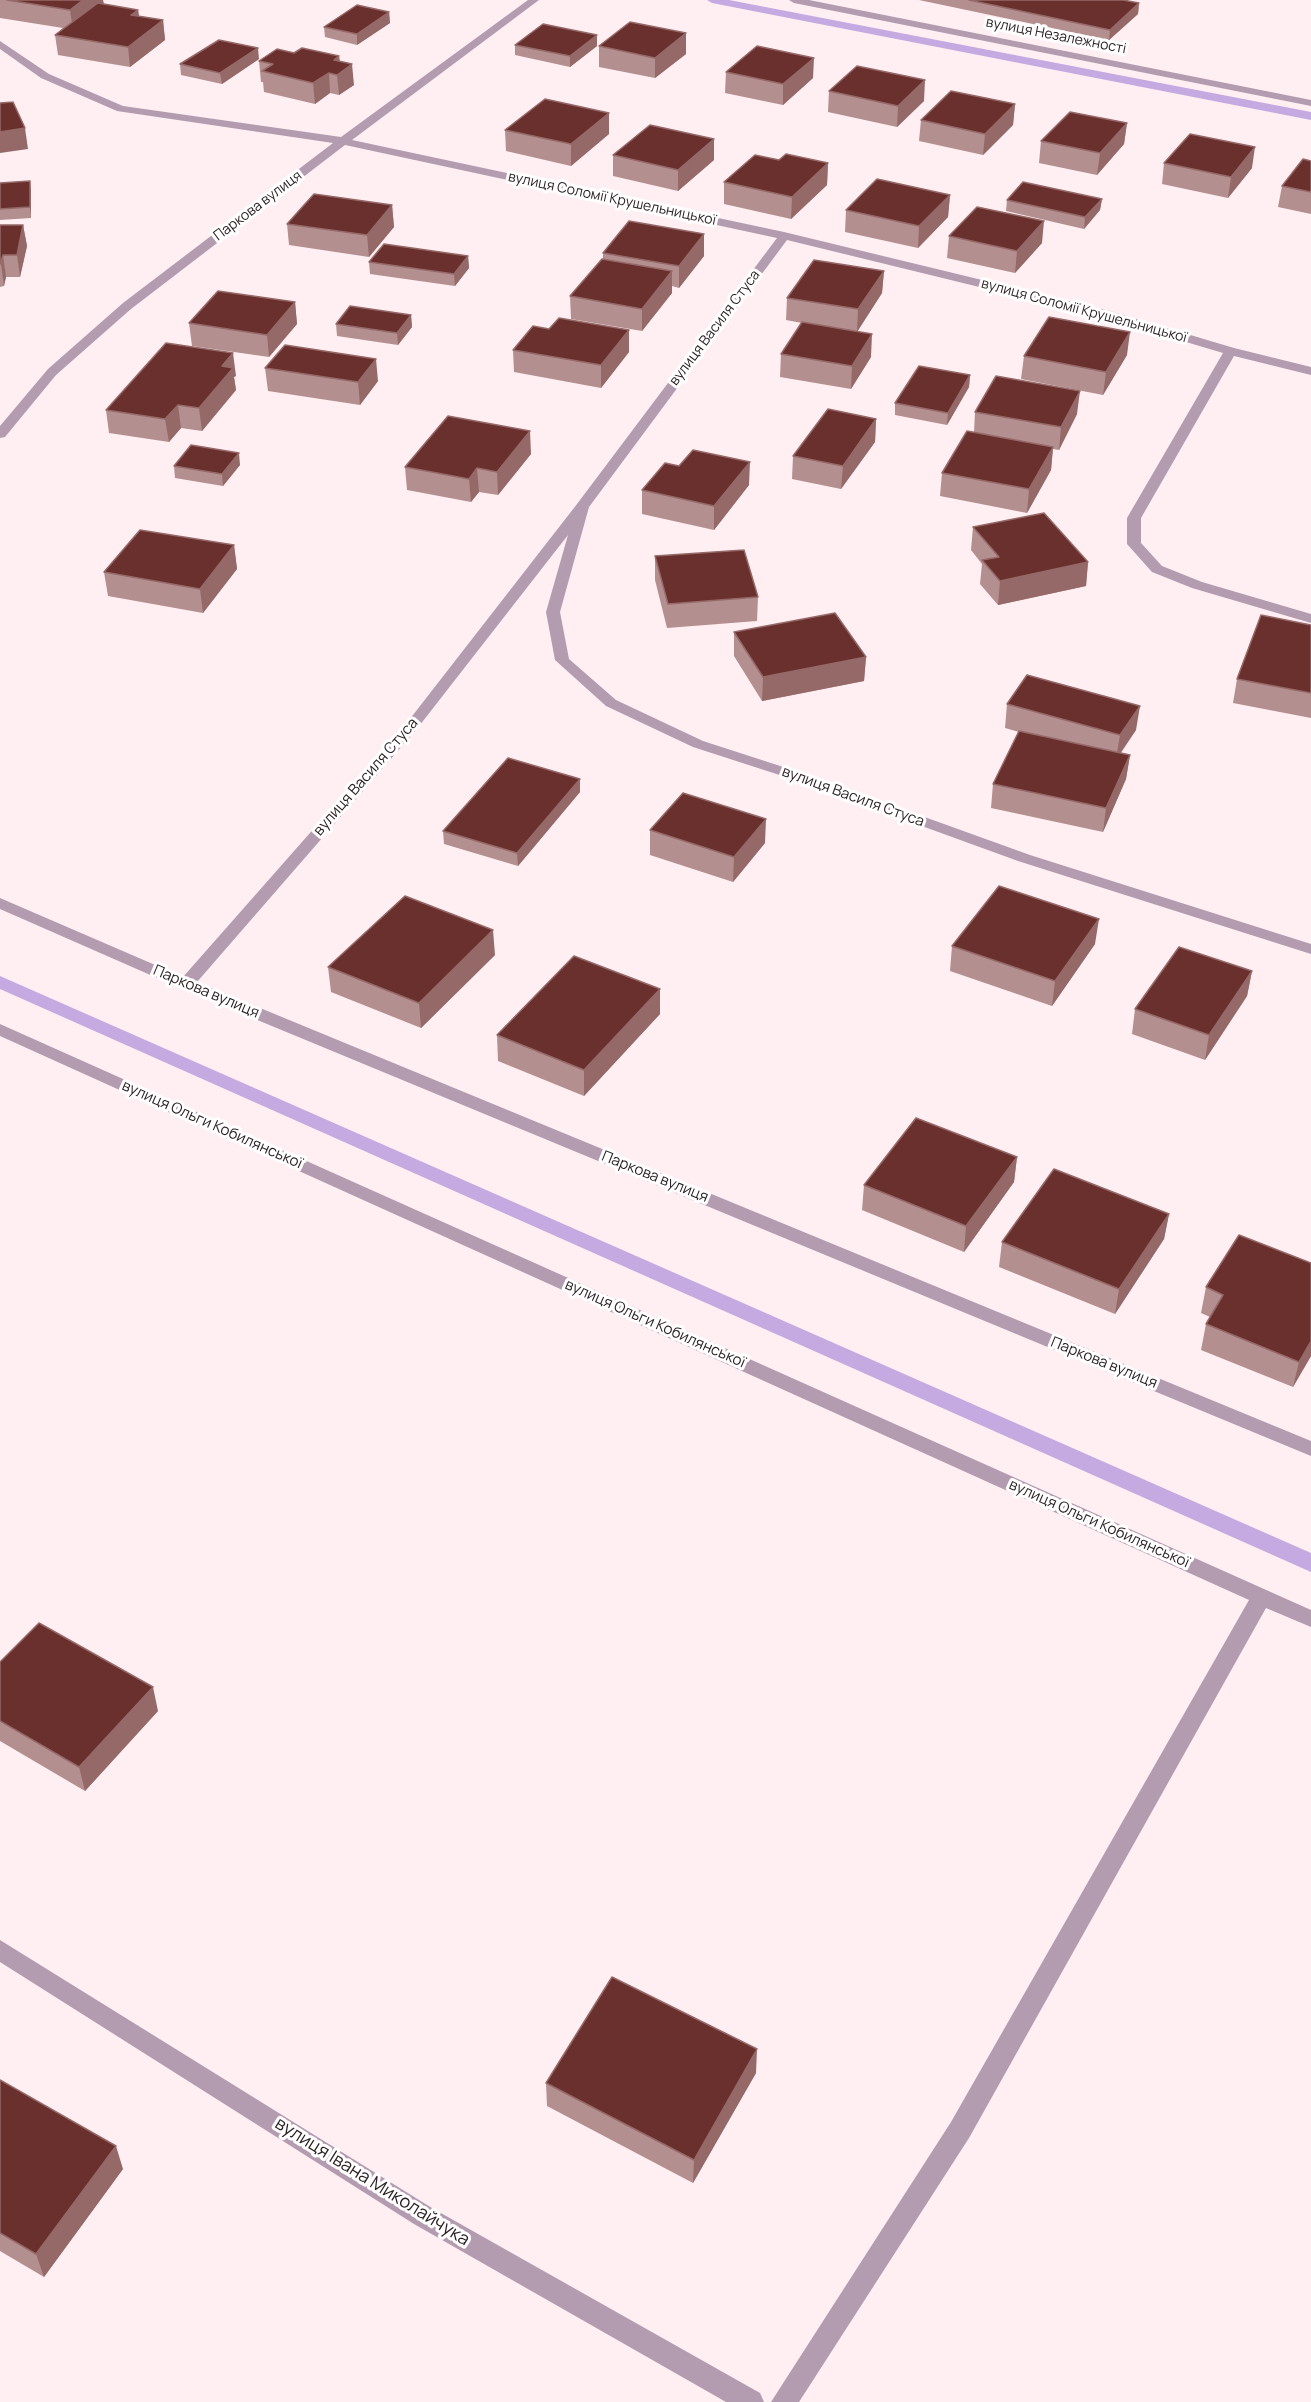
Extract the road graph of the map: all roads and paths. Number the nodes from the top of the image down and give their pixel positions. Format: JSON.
{"nodes":[{"id":1,"x":534,"y":0,"type":"edge"},
{"id":2,"x":794,"y":0,"type":"edge"},
{"id":3,"x":0,"y":44,"type":"edge"},
{"id":4,"x":1311,"y":103,"type":"edge"},
{"id":5,"x":344,"y":141,"type":"junction"},
{"id":6,"x":784,"y":236,"type":"junction"},
{"id":7,"x":1230,"y":351,"type":"junction"},
{"id":8,"x":1311,"y":371,"type":"edge"},
{"id":9,"x":0,"y":434,"type":"edge"},
{"id":10,"x":582,"y":507,"type":"junction"},
{"id":11,"x":1311,"y":618,"type":"edge"},
{"id":12,"x":0,"y":903,"type":"edge"},
{"id":13,"x":1311,"y":949,"type":"edge"},
{"id":14,"x":186,"y":984,"type":"junction"},
{"id":15,"x":0,"y":1029,"type":"edge"},
{"id":16,"x":1311,"y":1449,"type":"edge"},
{"id":17,"x":1261,"y":1597,"type":"junction"},
{"id":18,"x":1311,"y":1619,"type":"edge"},
{"id":19,"x":0,"y":1950,"type":"edge"},
{"id":20,"x":751,"y":2402,"type":"edge"},
{"id":21,"x":784,"y":2402,"type":"edge"}],
"edges":[{"from":1,"to":5,"type":"street","name":"Паркова вулиця"},
{"from":2,"to":4,"type":"street","name":"вулиця Незалежності"},
{"from":3,"to":5,"type":"street","name":"вулиця Соломії Крушельницької"},
{"from":5,"to":6,"type":"street","name":"вулиця Соломії Крушельницької"},
{"from":5,"to":9,"type":"street","name":"Паркова вулиця"},
{"from":6,"to":7,"type":"street","name":"вулиця Соломії Крушельницької"},
{"from":6,"to":10,"type":"street","name":"вулиця Василя Стуса"},
{"from":7,"to":8,"type":"street","name":"вулиця Соломії Крушельницької"},
{"from":7,"to":11,"type":"street"},
{"from":10,"to":13,"type":"street","name":"вулиця Василя Стуса"},
{"from":10,"to":14,"type":"street","name":"вулиця Василя Стуса"},
{"from":12,"to":14,"type":"street","name":"Паркова вулиця"},
{"from":14,"to":16,"type":"street","name":"Паркова вулиця"},
{"from":15,"to":17,"type":"street","name":"вулиця Ольги Кобилянської"},
{"from":17,"to":18,"type":"street","name":"вулиця Ольги Кобилянської"},
{"from":17,"to":21,"type":"street"},
{"from":19,"to":20,"type":"street","name":"вулиця Івана Миколайчука"}]}
